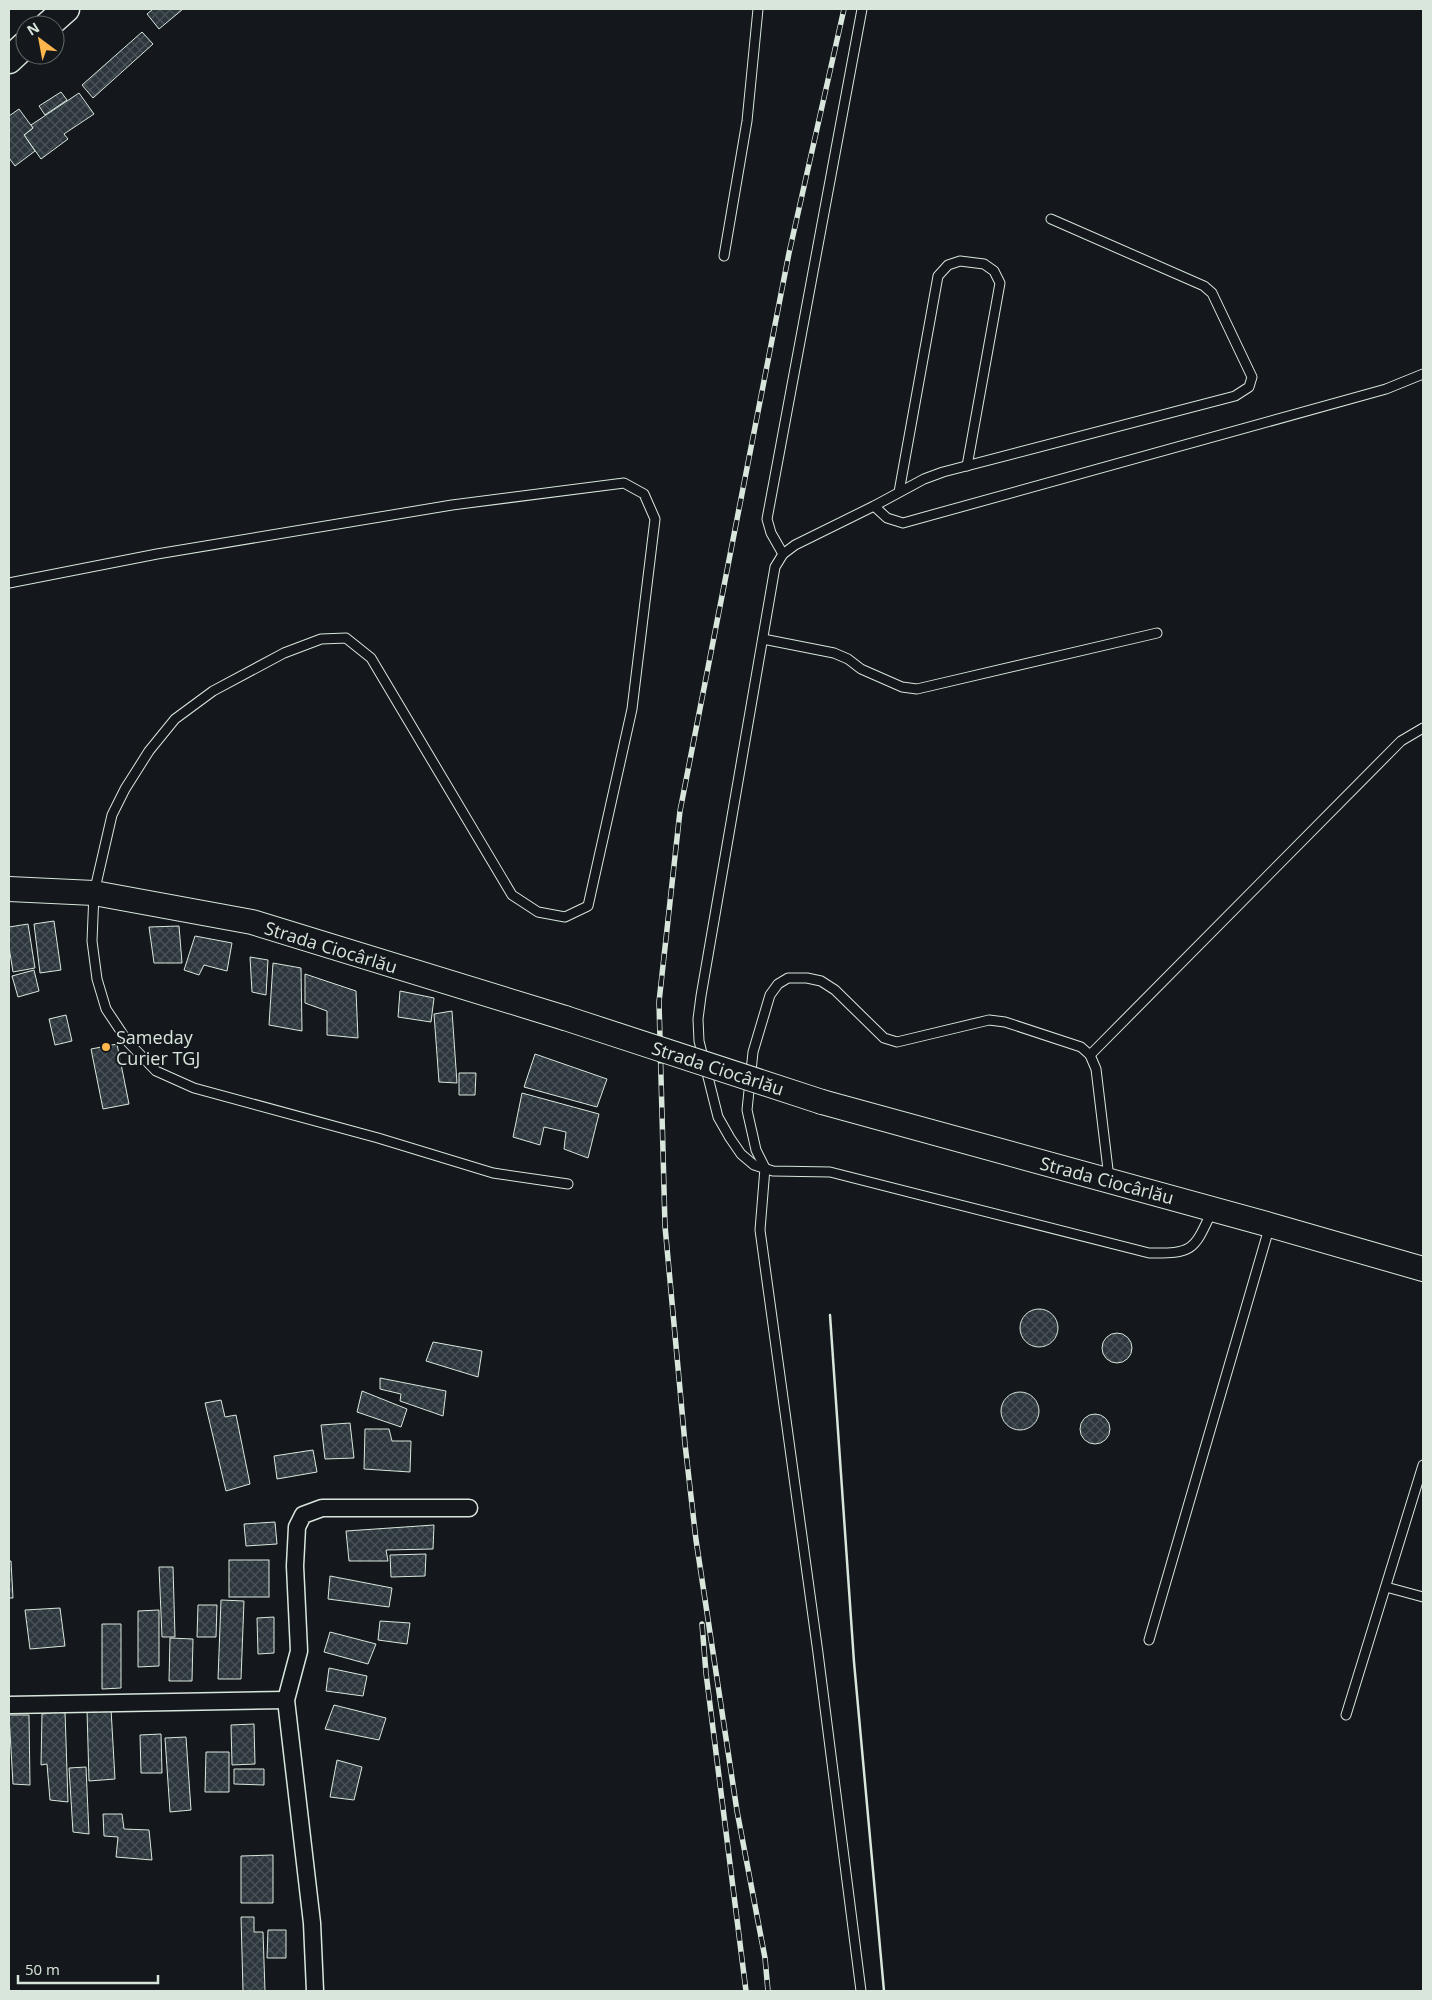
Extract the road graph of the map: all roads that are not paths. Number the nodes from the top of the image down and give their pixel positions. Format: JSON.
{"nodes":[{"id":1,"x":758,"y":9,"type":"edge"},
{"id":2,"x":862,"y":9,"type":"edge"},
{"id":3,"x":1051,"y":219,"type":"dead end"},
{"id":4,"x":724,"y":256,"type":"dead end"},
{"id":5,"x":1423,"y":374,"type":"edge"},
{"id":6,"x":967,"y":466,"type":"junction"},
{"id":7,"x":899,"y":492,"type":"junction"},
{"id":8,"x":874,"y":506,"type":"junction"},
{"id":9,"x":782,"y":554,"type":"junction"},
{"id":10,"x":9,"y":583,"type":"edge"},
{"id":11,"x":1157,"y":633,"type":"dead end"},
{"id":12,"x":762,"y":638,"type":"junction"},
{"id":13,"x":1423,"y":728,"type":"edge"},
{"id":14,"x":9,"y":889,"type":"edge"},
{"id":15,"x":94,"y":893,"type":"junction"},
{"id":16,"x":1090,"y":1056,"type":"junction"},
{"id":17,"x":765,"y":1168,"type":"junction"},
{"id":18,"x":1110,"y":1181,"type":"junction"},
{"id":19,"x":568,"y":1184,"type":"dead end"},
{"id":20,"x":1213,"y":1209,"type":"junction"},
{"id":21,"x":1270,"y":1225,"type":"junction"},
{"id":22,"x":1423,"y":1269,"type":"edge"},
{"id":23,"x":1423,"y":1465,"type":"edge"},
{"id":24,"x":469,"y":1508,"type":"dead end"},
{"id":25,"x":1386,"y":1587,"type":"junction"},
{"id":26,"x":1423,"y":1597,"type":"edge"},
{"id":27,"x":1149,"y":1640,"type":"dead end"},
{"id":28,"x":286,"y":1700,"type":"junction"},
{"id":29,"x":9,"y":1705,"type":"edge"},
{"id":30,"x":1346,"y":1715,"type":"dead end"},
{"id":31,"x":315,"y":1991,"type":"edge"},
{"id":32,"x":861,"y":1991,"type":"edge"}],
"edges":[{"from":1,"to":4,"type":"lane"},
{"from":2,"to":9,"type":"lane"},
{"from":3,"to":6,"type":"lane"},
{"from":5,"to":8,"type":"lane"},
{"from":6,"to":7,"type":"lane"},
{"from":6,"to":7,"type":"lane"},
{"from":7,"to":8,"type":"lane"},
{"from":8,"to":9,"type":"lane"},
{"from":9,"to":12,"type":"lane"},
{"from":10,"to":15,"type":"lane"},
{"from":11,"to":12,"type":"lane"},
{"from":12,"to":17,"type":"lane"},
{"from":13,"to":16,"type":"lane"},
{"from":14,"to":15,"type":"main road","name":"Strada Ciocârlău"},
{"from":15,"to":18,"type":"main road","name":"Strada Ciocârlău","bridge":true},
{"from":15,"to":19,"type":"lane"},
{"from":16,"to":17,"type":"lane"},
{"from":16,"to":18,"type":"lane"},
{"from":17,"to":20,"type":"lane"},
{"from":17,"to":32,"type":"lane"},
{"from":18,"to":20,"type":"main road","name":"Strada Ciocârlău"},
{"from":20,"to":21,"type":"main road","name":"Strada Ciocârlău"},
{"from":21,"to":22,"type":"main road","name":"Strada Ciocârlău"},
{"from":21,"to":27,"type":"lane"},
{"from":23,"to":25,"type":"lane"},
{"from":24,"to":28,"type":"street"},
{"from":25,"to":26,"type":"lane"},
{"from":25,"to":30,"type":"lane"},
{"from":28,"to":29,"type":"street"},
{"from":28,"to":31,"type":"street"}]}
